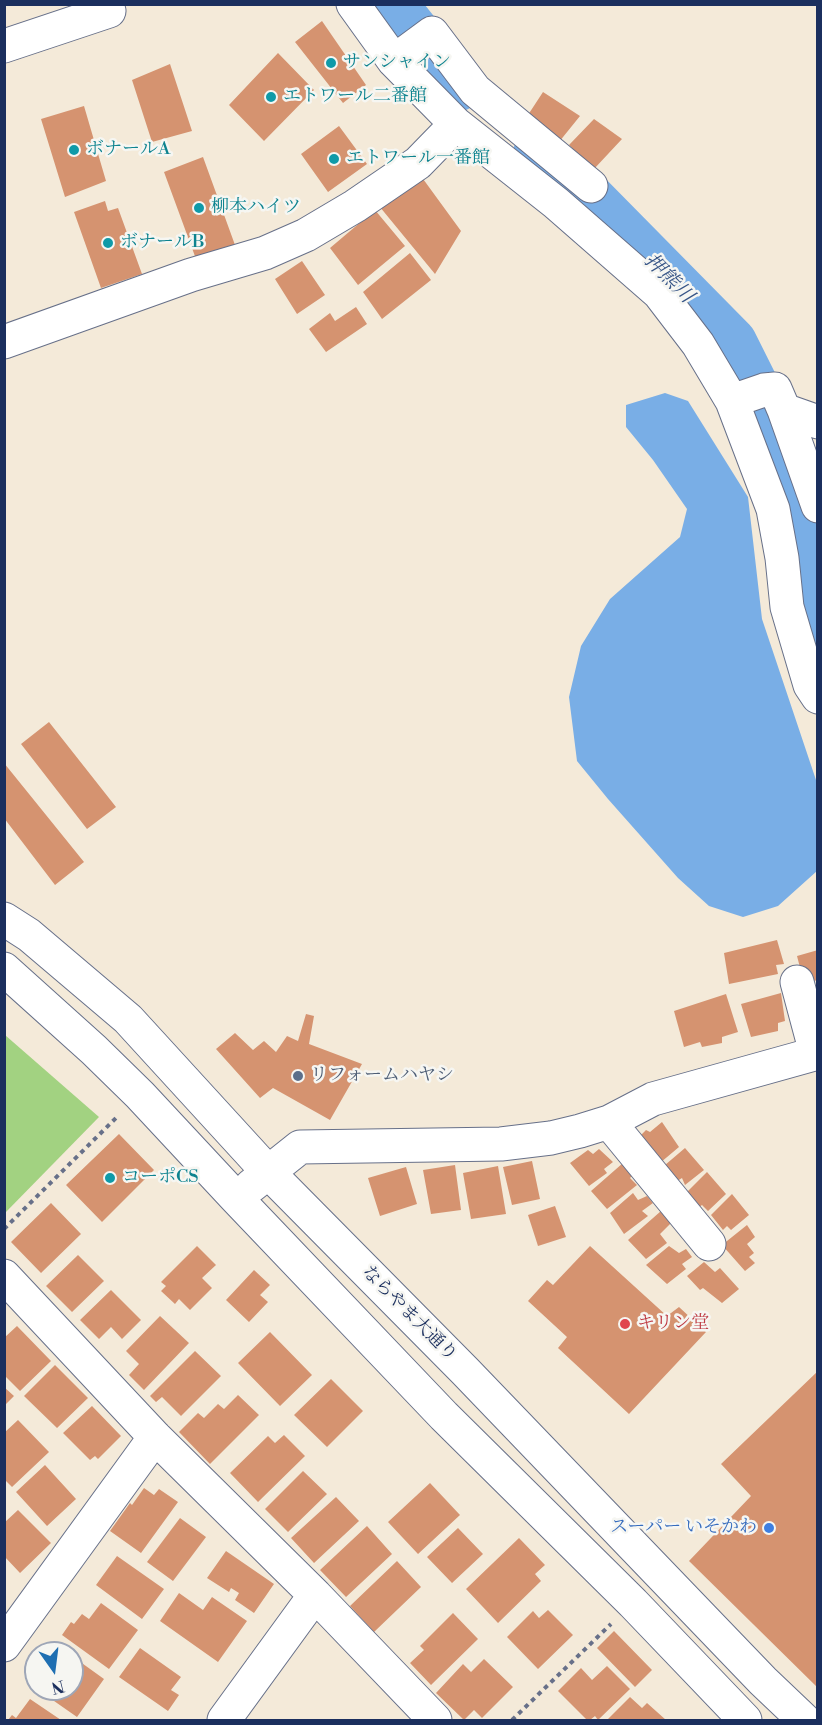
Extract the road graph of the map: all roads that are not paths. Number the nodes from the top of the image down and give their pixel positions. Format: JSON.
{"nodes":[{"id":1,"x":107,"y":4,"type":"edge"},
{"id":2,"x":353,"y":4,"type":"edge"},
{"id":3,"x":4,"y":46,"type":"edge"},
{"id":4,"x":394,"y":61,"type":"junction"},
{"id":5,"x":456,"y":124,"type":"junction"},
{"id":6,"x":591,"y":186,"type":"dead end"},
{"id":7,"x":4,"y":342,"type":"edge"},
{"id":8,"x":774,"y":400,"type":"junction"},
{"id":9,"x":732,"y":401,"type":"junction"},
{"id":10,"x":818,"y":422,"type":"edge"},
{"id":11,"x":818,"y":506,"type":"edge"},
{"id":12,"x":818,"y":697,"type":"edge"},
{"id":13,"x":4,"y":918,"type":"edge"},
{"id":14,"x":4,"y":969,"type":"edge"},
{"id":15,"x":797,"y":982,"type":"dead end"},
{"id":16,"x":817,"y":1053,"type":"edge"},
{"id":17,"x":609,"y":1122,"type":"junction"},
{"id":18,"x":268,"y":1172,"type":"junction"},
{"id":19,"x":236,"y":1198,"type":"junction"},
{"id":20,"x":709,"y":1244,"type":"dead end"},
{"id":21,"x":4,"y":1276,"type":"edge"},
{"id":22,"x":155,"y":1437,"type":"junction"},
{"id":23,"x":315,"y":1595,"type":"junction"},
{"id":24,"x":4,"y":1645,"type":"edge"},
{"id":25,"x":224,"y":1720,"type":"edge"},
{"id":26,"x":435,"y":1720,"type":"edge"},
{"id":27,"x":745,"y":1720,"type":"edge"},
{"id":28,"x":804,"y":1720,"type":"edge"}],
"edges":[{"from":1,"to":3,"type":"street"},
{"from":2,"to":4,"type":"street"},
{"from":4,"to":5,"type":"street"},
{"from":4,"to":6,"type":"street"},
{"from":5,"to":7,"type":"street"},
{"from":5,"to":9,"type":"street"},
{"from":8,"to":9,"type":"street"},
{"from":8,"to":10,"type":"street"},
{"from":8,"to":11,"type":"street"},
{"from":9,"to":12,"type":"street"},
{"from":13,"to":18,"type":"street","name":"ならやま大通り"},
{"from":14,"to":19,"type":"street"},
{"from":15,"to":16,"type":"street"},
{"from":16,"to":17,"type":"street"},
{"from":17,"to":18,"type":"street"},
{"from":17,"to":20,"type":"street"},
{"from":18,"to":19,"type":"street"},
{"from":18,"to":28,"type":"street","name":"ならやま大通り"},
{"from":19,"to":27,"type":"street"},
{"from":21,"to":22,"type":"street"},
{"from":22,"to":23,"type":"street"},
{"from":22,"to":24,"type":"street"},
{"from":23,"to":25,"type":"street"},
{"from":23,"to":26,"type":"street"}]}
